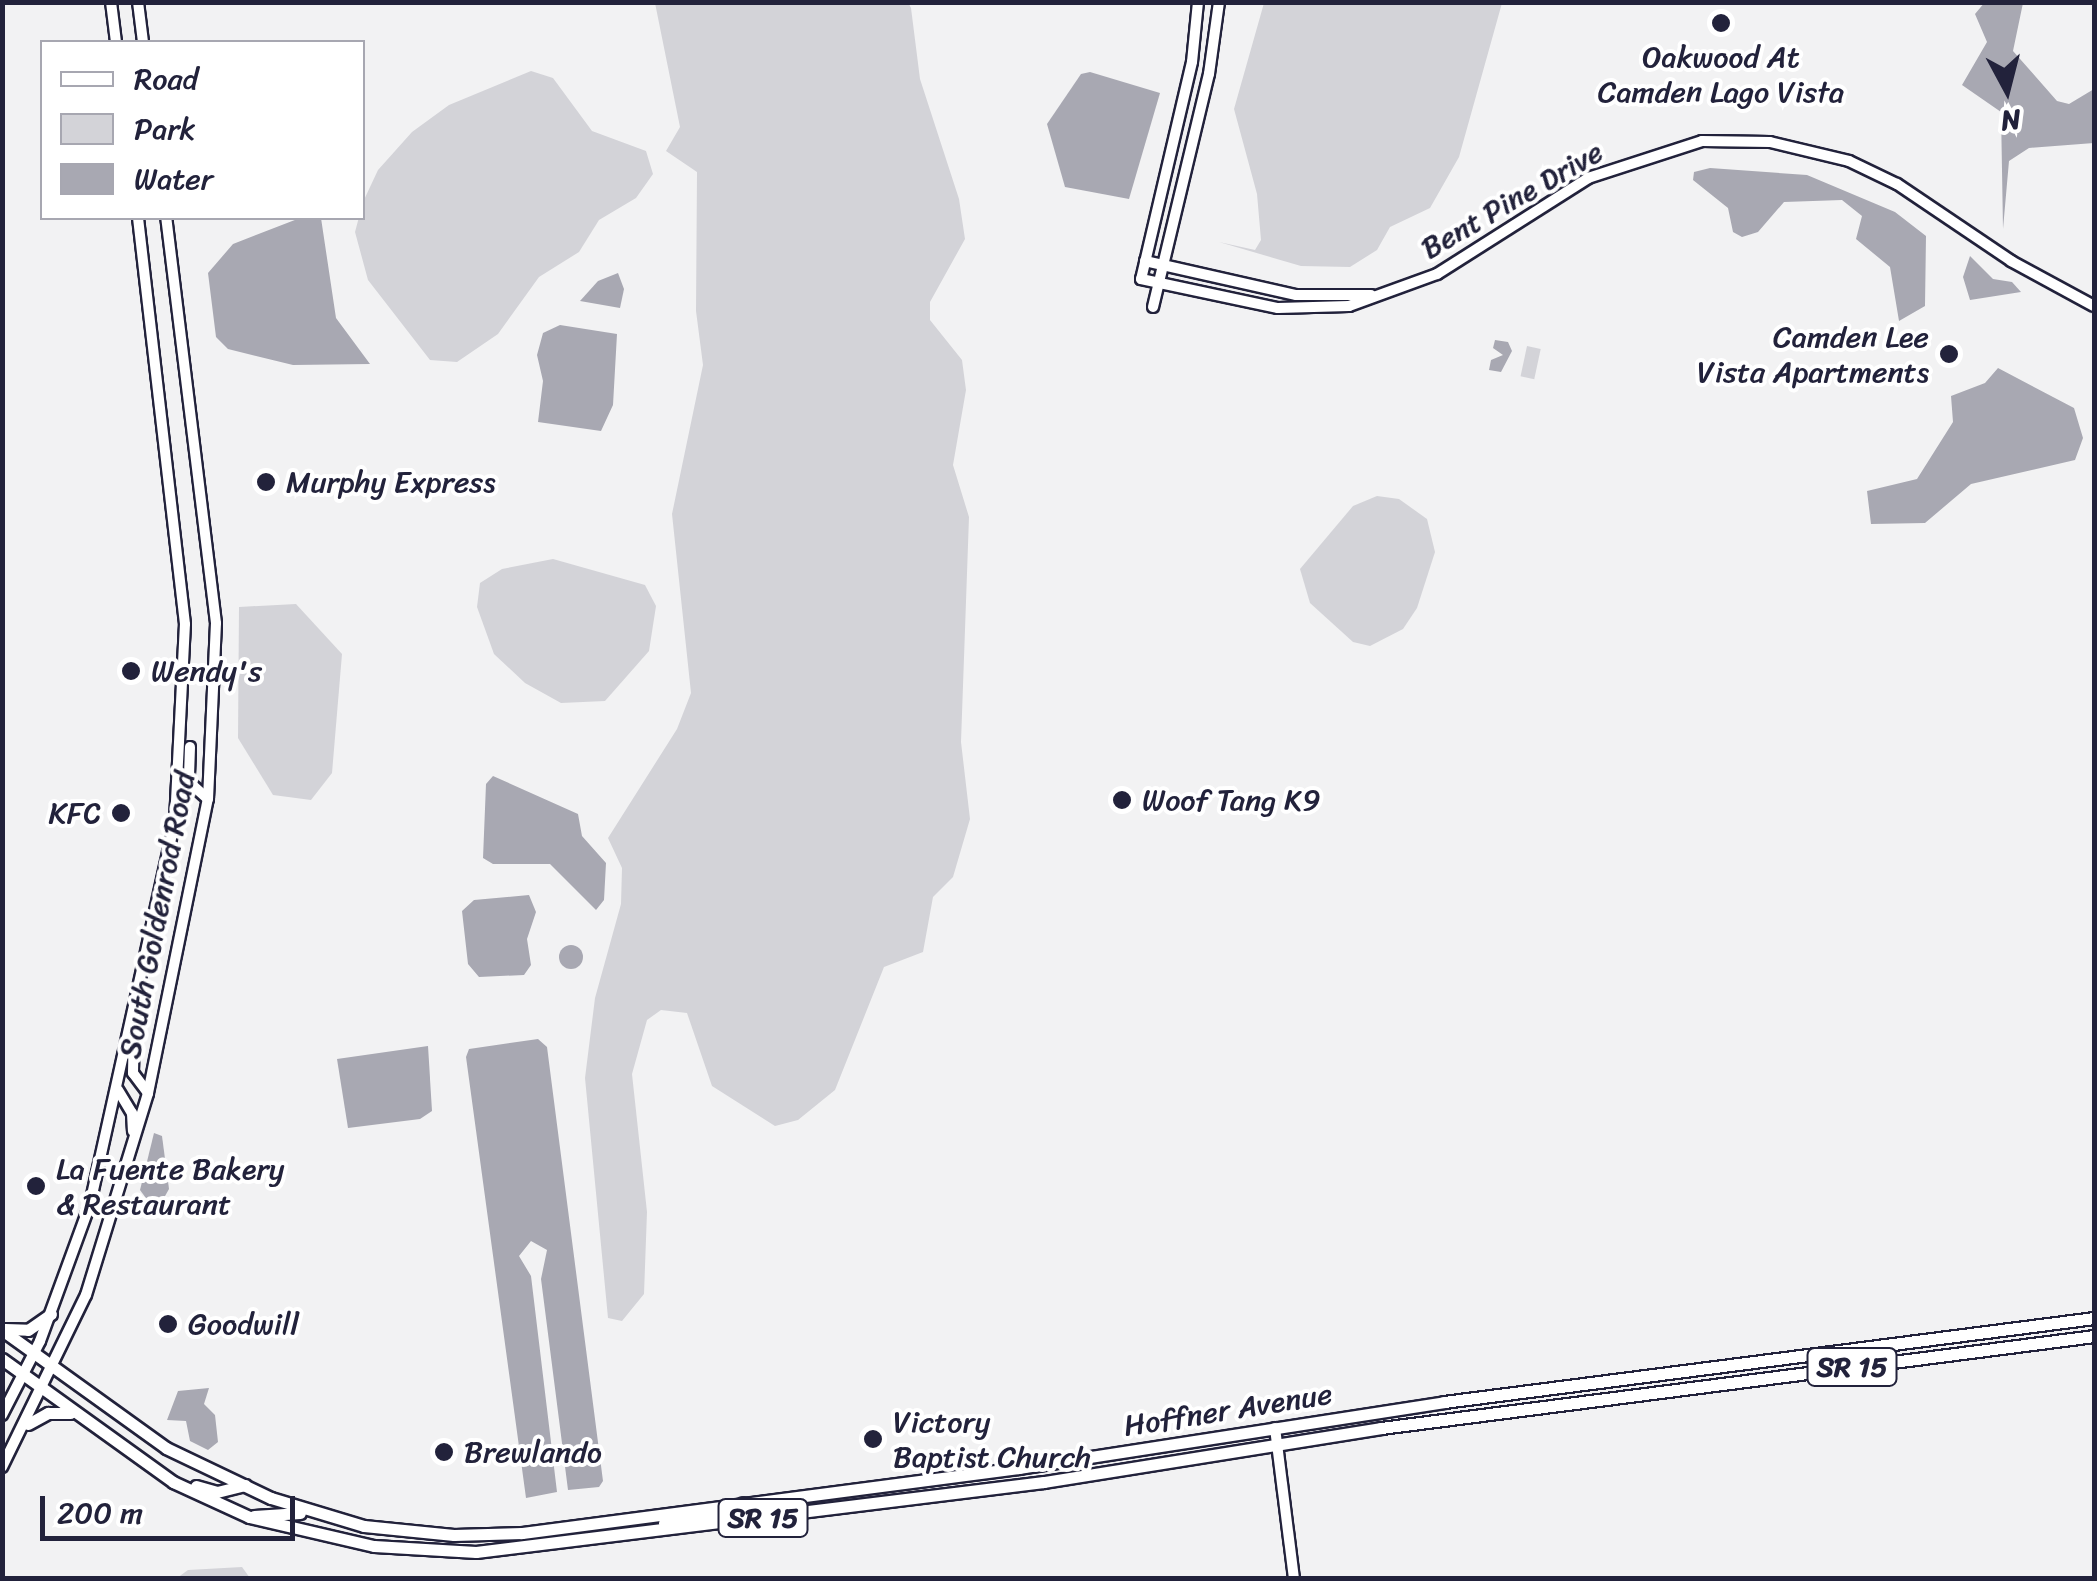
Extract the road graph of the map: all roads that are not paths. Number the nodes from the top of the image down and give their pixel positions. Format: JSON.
{"nodes":[{"id":1,"x":115,"y":2,"type":"edge"},
{"id":2,"x":138,"y":2,"type":"edge"},
{"id":3,"x":1198,"y":2,"type":"edge"},
{"id":4,"x":1218,"y":2,"type":"edge"},
{"id":5,"x":120,"y":40,"type":"edge"},
{"id":6,"x":143,"y":40,"type":"edge"},
{"id":7,"x":1190,"y":70,"type":"junction"},
{"id":8,"x":1209,"y":74,"type":"junction"},
{"id":9,"x":138,"y":220,"type":"edge"},
{"id":10,"x":164,"y":220,"type":"edge"},
{"id":11,"x":1145,"y":261,"type":"junction"},
{"id":12,"x":1163,"y":265,"type":"junction"},
{"id":13,"x":1159,"y":282,"type":"junction"},
{"id":14,"x":1392,"y":292,"type":"junction"},
{"id":15,"x":2094,"y":306,"type":"edge"},
{"id":16,"x":1153,"y":307,"type":"dead end"},
{"id":17,"x":186,"y":657,"type":"junction"},
{"id":18,"x":208,"y":800,"type":"junction"},
{"id":19,"x":134,"y":1020,"type":"junction"},
{"id":20,"x":118,"y":1090,"type":"junction"},
{"id":21,"x":148,"y":1093,"type":"junction"},
{"id":22,"x":133,"y":1142,"type":"junction"},
{"id":23,"x":51,"y":1314,"type":"junction"},
{"id":24,"x":2094,"y":1318,"type":"edge"},
{"id":25,"x":2047,"y":1324,"type":"junction"},
{"id":26,"x":2,"y":1329,"type":"edge"},
{"id":27,"x":2094,"y":1336,"type":"edge"},
{"id":28,"x":1929,"y":1340,"type":"junction"},
{"id":29,"x":34,"y":1354,"type":"junction"},
{"id":30,"x":1952,"y":1354,"type":"junction"},
{"id":31,"x":2,"y":1359,"type":"edge"},
{"id":32,"x":1720,"y":1367,"type":"junction"},
{"id":33,"x":55,"y":1370,"type":"junction"},
{"id":34,"x":1835,"y":1370,"type":"junction"},
{"id":35,"x":24,"y":1375,"type":"junction"},
{"id":36,"x":1658,"y":1375,"type":"junction"},
{"id":37,"x":45,"y":1390,"type":"junction"},
{"id":38,"x":1663,"y":1392,"type":"junction"},
{"id":39,"x":1610,"y":1398,"type":"junction"},
{"id":40,"x":2,"y":1415,"type":"edge"},
{"id":41,"x":76,"y":1416,"type":"junction"},
{"id":42,"x":28,"y":1424,"type":"junction"},
{"id":43,"x":1274,"y":1428,"type":"junction"},
{"id":44,"x":1277,"y":1445,"type":"junction"},
{"id":45,"x":1090,"y":1457,"type":"junction"},
{"id":46,"x":140,"y":1461,"type":"junction"},
{"id":47,"x":2,"y":1467,"type":"edge"},
{"id":48,"x":969,"y":1474,"type":"junction"},
{"id":49,"x":1030,"y":1483,"type":"junction"},
{"id":50,"x":245,"y":1485,"type":"junction"},
{"id":51,"x":845,"y":1490,"type":"junction"},
{"id":52,"x":913,"y":1499,"type":"junction"},
{"id":53,"x":743,"y":1504,"type":"junction"},
{"id":54,"x":250,"y":1516,"type":"junction"},
{"id":55,"x":765,"y":1518,"type":"junction"},
{"id":56,"x":364,"y":1526,"type":"junction"},
{"id":57,"x":643,"y":1534,"type":"junction"},
{"id":58,"x":1294,"y":1578,"type":"edge"}],
"edges":[{"from":1,"to":5,"type":"main road"},
{"from":2,"to":6,"type":"main road"},
{"from":3,"to":7,"type":"main road"},
{"from":4,"to":8,"type":"main road"},
{"from":7,"to":8,"type":"main road"},
{"from":7,"to":11,"type":"main road"},
{"from":8,"to":12,"type":"main road"},
{"from":9,"to":17,"type":"main road","name":"South Goldenrod Road"},
{"from":10,"to":18,"type":"main road","name":"South Goldenrod Road"},
{"from":11,"to":12,"type":"main road","name":"Bent Pine Drive"},
{"from":11,"to":13,"type":"main road","name":"Bent Pine Drive"},
{"from":12,"to":13,"type":"main road"},
{"from":12,"to":14,"type":"main road","name":"Bent Pine Drive"},
{"from":13,"to":14,"type":"main road","name":"Bent Pine Drive"},
{"from":13,"to":16,"type":"main road"},
{"from":14,"to":15,"type":"main road","name":"Bent Pine Drive"},
{"from":17,"to":18,"type":"main road"},
{"from":17,"to":19,"type":"main road","name":"South Goldenrod Road"},
{"from":18,"to":21,"type":"main road","name":"South Goldenrod Road"},
{"from":19,"to":20,"type":"main road","name":"South Goldenrod Road"},
{"from":19,"to":21,"type":"main road"},
{"from":20,"to":22,"type":"main road"},
{"from":20,"to":23,"type":"main road","name":"South Goldenrod Road"},
{"from":21,"to":22,"type":"main road","name":"South Goldenrod Road"},
{"from":22,"to":33,"type":"main road","name":"South Goldenrod Road"},
{"from":23,"to":26,"type":"main road"},
{"from":23,"to":29,"type":"main road","name":"South Goldenrod Road"},
{"from":24,"to":25,"type":"main road","name":"Hoffner Avenue","number":"SR 15"},
{"from":25,"to":28,"type":"main road","name":"Hoffner Avenue","number":"SR 15"},
{"from":25,"to":30,"type":"main road"},
{"from":26,"to":29,"type":"main road","name":"Hoffner Avenue","number":"SR 15"},
{"from":27,"to":30,"type":"main road","name":"Hoffner Avenue","number":"SR 15"},
{"from":28,"to":32,"type":"main road","name":"Hoffner Avenue","number":"SR 15"},
{"from":28,"to":34,"type":"main road"},
{"from":29,"to":33,"type":"main road","name":"Hoffner Avenue","number":"SR 15"},
{"from":29,"to":35,"type":"main road","name":"South Goldenrod Road"},
{"from":30,"to":34,"type":"main road","name":"Hoffner Avenue","number":"SR 15"},
{"from":31,"to":35,"type":"main road","name":"Hoffner Avenue","number":"SR 15"},
{"from":32,"to":36,"type":"main road","name":"Hoffner Avenue","number":"SR 15"},
{"from":32,"to":38,"type":"main road"},
{"from":33,"to":37,"type":"main road","name":"South Goldenrod Road"},
{"from":33,"to":50,"type":"main road","name":"Hoffner Avenue","number":"SR 15"},
{"from":34,"to":38,"type":"main road","name":"Hoffner Avenue","number":"SR 15"},
{"from":35,"to":37,"type":"main road","name":"Hoffner Avenue","number":"SR 15"},
{"from":35,"to":40,"type":"main road","name":"South Goldenrod Road"},
{"from":36,"to":39,"type":"main road"},
{"from":36,"to":43,"type":"main road","name":"Hoffner Avenue","number":"SR 15"},
{"from":37,"to":41,"type":"main road","name":"Hoffner Avenue","number":"SR 15"},
{"from":37,"to":42,"type":"main road","name":"South Goldenrod Road"},
{"from":38,"to":39,"type":"main road","name":"Hoffner Avenue","number":"SR 15"},
{"from":39,"to":44,"type":"main road","name":"Hoffner Avenue","number":"SR 15"},
{"from":41,"to":42,"type":"main road"},
{"from":41,"to":46,"type":"main road","name":"Hoffner Avenue","number":"SR 15"},
{"from":42,"to":47,"type":"main road","name":"South Goldenrod Road"},
{"from":43,"to":44,"type":"main road"},
{"from":43,"to":45,"type":"main road","name":"Hoffner Avenue","number":"SR 15"},
{"from":44,"to":49,"type":"main road","name":"Hoffner Avenue","number":"SR 15"},
{"from":44,"to":58,"type":"main road"},
{"from":45,"to":48,"type":"main road","name":"Hoffner Avenue","number":"SR 15"},
{"from":45,"to":49,"type":"main road"},
{"from":46,"to":50,"type":"main road"},
{"from":46,"to":54,"type":"main road","name":"Hoffner Avenue","number":"SR 15"},
{"from":48,"to":51,"type":"main road","name":"Hoffner Avenue","number":"SR 15"},
{"from":48,"to":52,"type":"main road"},
{"from":49,"to":52,"type":"main road","name":"Hoffner Avenue","number":"SR 15"},
{"from":50,"to":56,"type":"main road","name":"Hoffner Avenue","number":"SR 15"},
{"from":51,"to":53,"type":"main road","name":"Hoffner Avenue","number":"SR 15"},
{"from":51,"to":55,"type":"main road"},
{"from":52,"to":55,"type":"main road","name":"Hoffner Avenue","number":"SR 15"},
{"from":53,"to":56,"type":"main road","name":"Hoffner Avenue","number":"SR 15"},
{"from":53,"to":57,"type":"main road"},
{"from":54,"to":56,"type":"main road"},
{"from":54,"to":57,"type":"main road","name":"Hoffner Avenue","number":"SR 15"},
{"from":55,"to":57,"type":"main road","name":"Hoffner Avenue","number":"SR 15"}]}
